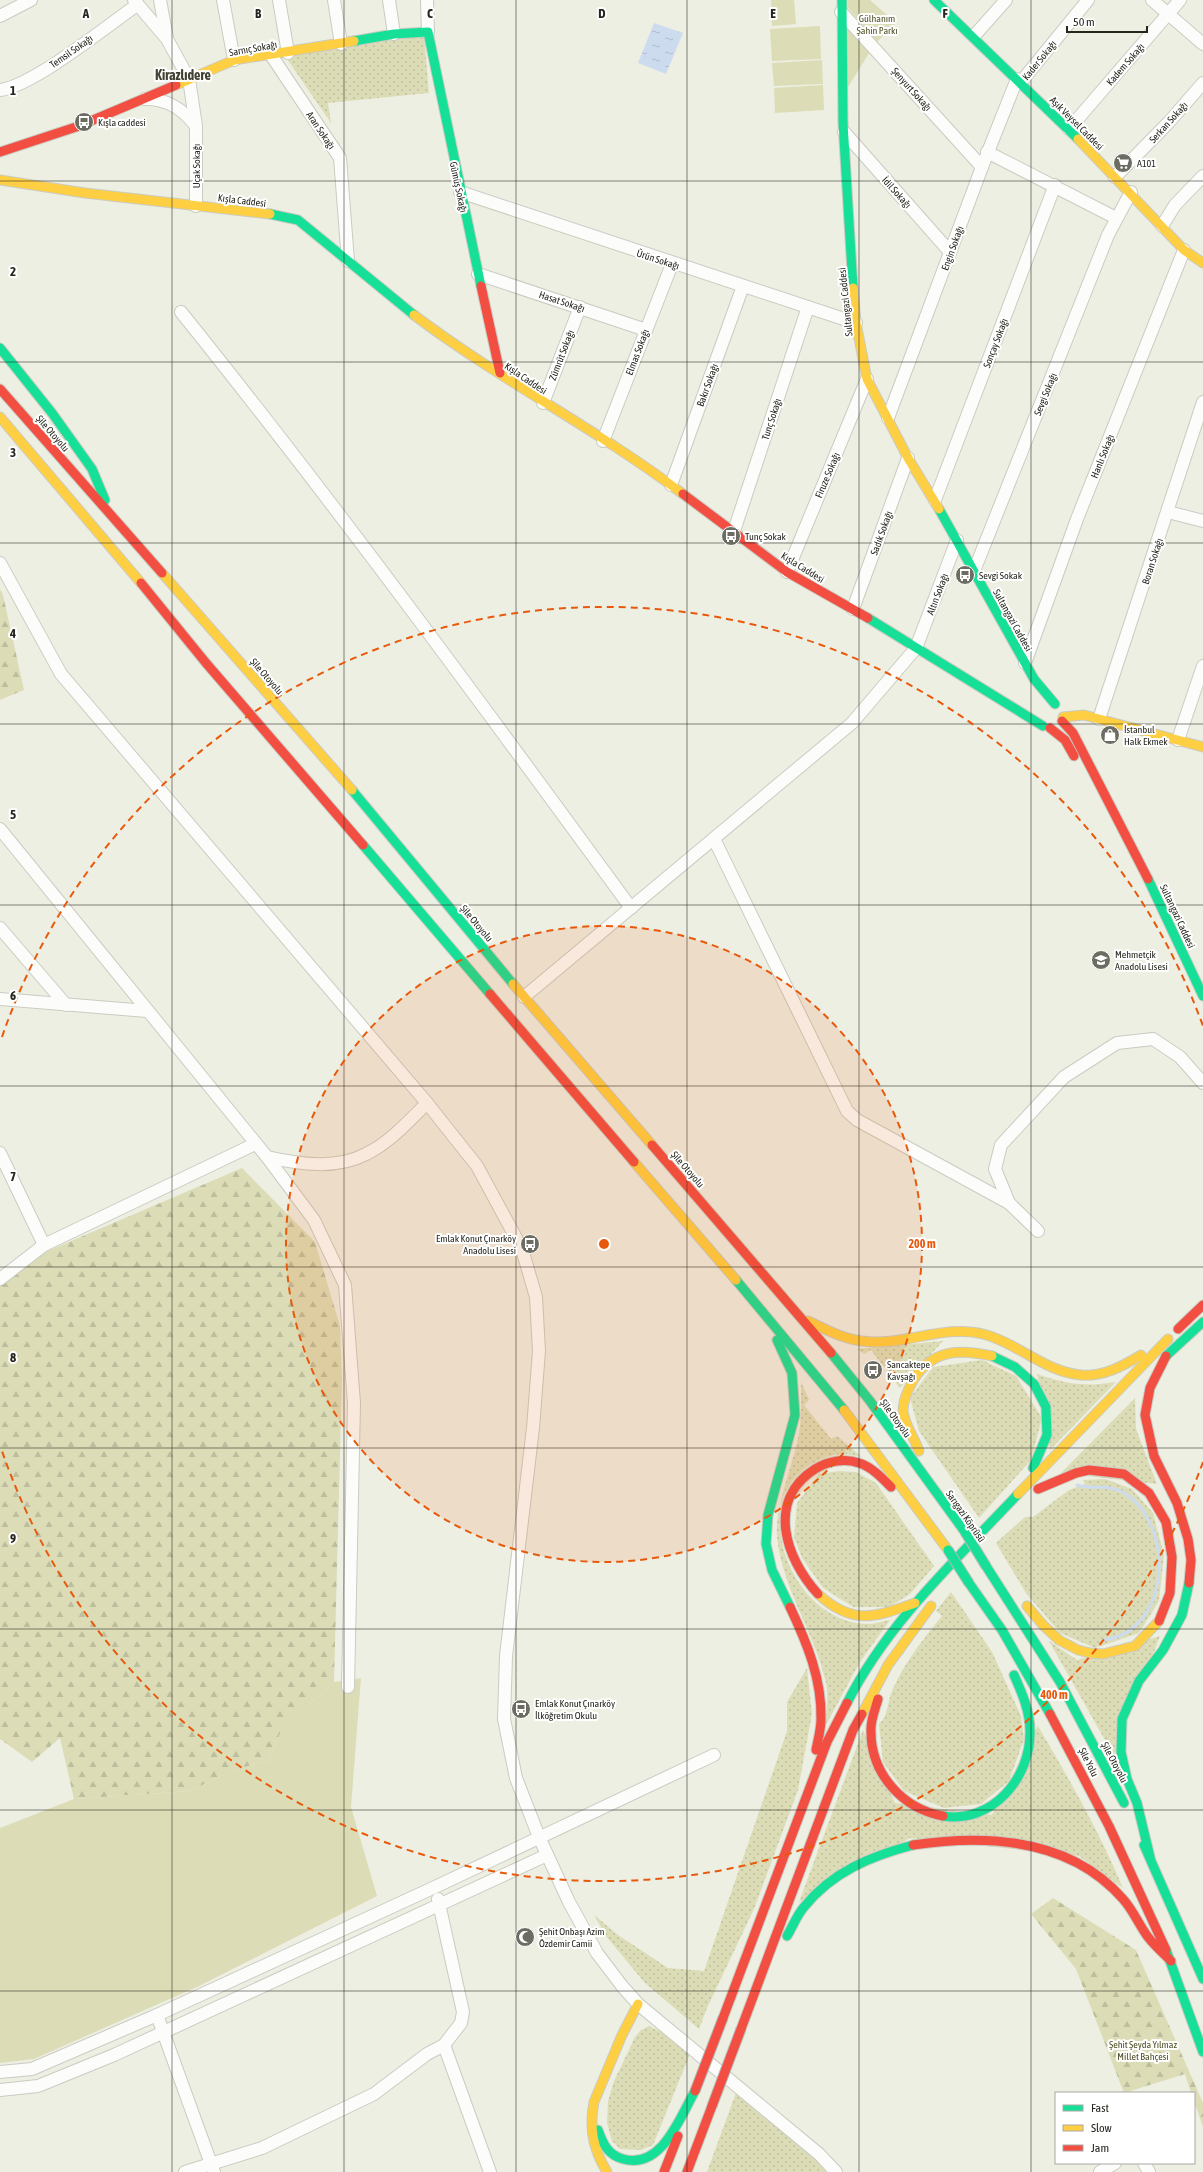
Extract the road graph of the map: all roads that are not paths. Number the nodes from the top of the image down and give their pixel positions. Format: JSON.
{"nodes":[{"id":1,"x":31,"y":0,"type":"edge"},
{"id":2,"x":160,"y":0,"type":"edge"},
{"id":3,"x":224,"y":0,"type":"edge"},
{"id":4,"x":279,"y":0,"type":"edge"},
{"id":5,"x":334,"y":0,"type":"edge"},
{"id":6,"x":389,"y":0,"type":"edge"},
{"id":7,"x":427,"y":0,"type":"edge"},
{"id":8,"x":934,"y":0,"type":"edge"},
{"id":9,"x":1006,"y":0,"type":"edge"},
{"id":10,"x":1088,"y":0,"type":"edge"},
{"id":11,"x":1152,"y":0,"type":"edge"},
{"id":12,"x":1180,"y":0,"type":"edge"},
{"id":13,"x":135,"y":2,"type":"edge"},
{"id":14,"x":842,"y":6,"type":"edge"},
{"id":15,"x":1168,"y":14,"type":"junction"},
{"id":16,"x":0,"y":16,"type":"edge"},
{"id":17,"x":428,"y":32,"type":"junction"},
{"id":18,"x":394,"y":34,"type":"junction"},
{"id":19,"x":974,"y":36,"type":"junction"},
{"id":20,"x":167,"y":39,"type":"junction"},
{"id":21,"x":341,"y":44,"type":"junction"},
{"id":22,"x":1203,"y":44,"type":"edge"},
{"id":23,"x":288,"y":53,"type":"junction"},
{"id":24,"x":271,"y":55,"type":"junction"},
{"id":25,"x":234,"y":60,"type":"junction"},
{"id":26,"x":189,"y":79,"type":"junction"},
{"id":27,"x":1019,"y":81,"type":"junction"},
{"id":28,"x":1203,"y":83,"type":"edge"},
{"id":29,"x":0,"y":90,"type":"edge"},
{"id":30,"x":142,"y":99,"type":"junction"},
{"id":31,"x":196,"y":126,"type":"junction"},
{"id":32,"x":1069,"y":129,"type":"junction"},
{"id":33,"x":844,"y":132,"type":"junction"},
{"id":34,"x":0,"y":152,"type":"edge"},
{"id":35,"x":988,"y":152,"type":"junction"},
{"id":36,"x":982,"y":167,"type":"junction"},
{"id":37,"x":1203,"y":176,"type":"edge"},
{"id":38,"x":1115,"y":177,"type":"junction"},
{"id":39,"x":0,"y":180,"type":"edge"},
{"id":40,"x":1055,"y":185,"type":"junction"},
{"id":41,"x":460,"y":192,"type":"junction"},
{"id":42,"x":1131,"y":192,"type":"junction"},
{"id":43,"x":196,"y":206,"type":"junction"},
{"id":44,"x":1116,"y":218,"type":"junction"},
{"id":45,"x":1162,"y":226,"type":"junction"},
{"id":46,"x":1184,"y":250,"type":"junction"},
{"id":47,"x":950,"y":252,"type":"junction"},
{"id":48,"x":348,"y":261,"type":"junction"},
{"id":49,"x":1203,"y":263,"type":"edge"},
{"id":50,"x":672,"y":264,"type":"junction"},
{"id":51,"x":478,"y":274,"type":"junction"},
{"id":52,"x":743,"y":286,"type":"junction"},
{"id":53,"x":580,"y":307,"type":"junction"},
{"id":54,"x":808,"y":307,"type":"junction"},
{"id":55,"x":181,"y":312,"type":"dead end"},
{"id":56,"x":856,"y":323,"type":"junction"},
{"id":57,"x":646,"y":330,"type":"junction"},
{"id":58,"x":0,"y":348,"type":"edge"},
{"id":59,"x":500,"y":373,"type":"junction"},
{"id":60,"x":867,"y":379,"type":"junction"},
{"id":61,"x":0,"y":389,"type":"edge"},
{"id":62,"x":1203,"y":402,"type":"edge"},
{"id":63,"x":543,"y":403,"type":"junction"},
{"id":64,"x":0,"y":417,"type":"edge"},
{"id":65,"x":888,"y":418,"type":"junction"},
{"id":66,"x":603,"y":440,"type":"junction"},
{"id":67,"x":11,"y":445,"type":"dead end"},
{"id":68,"x":908,"y":458,"type":"junction"},
{"id":69,"x":671,"y":485,"type":"junction"},
{"id":70,"x":935,"y":500,"type":"junction"},
{"id":71,"x":1168,"y":512,"type":"junction"},
{"id":72,"x":113,"y":517,"type":"junction"},
{"id":73,"x":89,"y":520,"type":"junction"},
{"id":74,"x":1203,"y":521,"type":"edge"},
{"id":75,"x":734,"y":531,"type":"junction"},
{"id":76,"x":957,"y":540,"type":"junction"},
{"id":77,"x":0,"y":563,"type":"edge"},
{"id":78,"x":974,"y":571,"type":"junction"},
{"id":79,"x":786,"y":572,"type":"junction"},
{"id":80,"x":853,"y":609,"type":"junction"},
{"id":81,"x":916,"y":648,"type":"junction"},
{"id":82,"x":1025,"y":663,"type":"junction"},
{"id":83,"x":1203,"y":666,"type":"edge"},
{"id":84,"x":1034,"y":679,"type":"junction"},
{"id":85,"x":1004,"y":702,"type":"junction"},
{"id":86,"x":1057,"y":705,"type":"junction"},
{"id":87,"x":1084,"y":715,"type":"junction"},
{"id":88,"x":1062,"y":719,"type":"junction"},
{"id":89,"x":1099,"y":719,"type":"junction"},
{"id":90,"x":1046,"y":727,"type":"junction"},
{"id":91,"x":1178,"y":740,"type":"junction"},
{"id":92,"x":1203,"y":747,"type":"edge"},
{"id":93,"x":0,"y":829,"type":"edge"},
{"id":94,"x":714,"y":839,"type":"junction"},
{"id":95,"x":1142,"y":867,"type":"junction"},
{"id":96,"x":631,"y":908,"type":"junction"},
{"id":97,"x":0,"y":928,"type":"edge"},
{"id":98,"x":524,"y":996,"type":"junction"},
{"id":99,"x":1203,"y":996,"type":"edge"},
{"id":100,"x":0,"y":999,"type":"edge"},
{"id":101,"x":66,"y":1005,"type":"junction"},
{"id":102,"x":147,"y":1011,"type":"junction"},
{"id":103,"x":1203,"y":1083,"type":"edge"},
{"id":104,"x":428,"y":1103,"type":"junction"},
{"id":105,"x":255,"y":1144,"type":"junction"},
{"id":106,"x":0,"y":1153,"type":"edge"},
{"id":107,"x":267,"y":1157,"type":"junction"},
{"id":108,"x":1009,"y":1203,"type":"junction"},
{"id":109,"x":1038,"y":1231,"type":"dead end"},
{"id":110,"x":44,"y":1245,"type":"junction"},
{"id":111,"x":0,"y":1279,"type":"edge"},
{"id":112,"x":1203,"y":1305,"type":"edge"},
{"id":113,"x":758,"y":1306,"type":"junction"},
{"id":114,"x":804,"y":1319,"type":"junction"},
{"id":115,"x":1203,"y":1322,"type":"edge"},
{"id":116,"x":1168,"y":1339,"type":"junction"},
{"id":117,"x":1166,"y":1356,"type":"junction"},
{"id":118,"x":927,"y":1479,"type":"junction"},
{"id":119,"x":1024,"y":1486,"type":"junction"},
{"id":120,"x":921,"y":1511,"type":"junction"},
{"id":121,"x":987,"y":1544,"type":"dead end"},
{"id":122,"x":986,"y":1566,"type":"joint"},
{"id":123,"x":957,"y":1576,"type":"dead end"},
{"id":124,"x":1000,"y":1585,"type":"junction"},
{"id":125,"x":936,"y":1600,"type":"dead end"},
{"id":126,"x":916,"y":1603,"type":"junction"},
{"id":127,"x":1002,"y":1630,"type":"junction"},
{"id":128,"x":901,"y":1646,"type":"junction"},
{"id":129,"x":348,"y":1687,"type":"dead end"},
{"id":130,"x":714,"y":1755,"type":"dead end"},
{"id":131,"x":801,"y":1810,"type":"junction"},
{"id":132,"x":539,"y":1836,"type":"junction"},
{"id":133,"x":547,"y":1855,"type":"junction"},
{"id":134,"x":1150,"y":1857,"type":"junction"},
{"id":135,"x":435,"y":1887,"type":"junction"},
{"id":136,"x":439,"y":1905,"type":"junction"},
{"id":137,"x":1171,"y":1961,"type":"junction"},
{"id":138,"x":1203,"y":1979,"type":"edge"},
{"id":139,"x":756,"y":1990,"type":"junction"},
{"id":140,"x":638,"y":2004,"type":"junction"},
{"id":141,"x":157,"y":2015,"type":"junction"},
{"id":142,"x":164,"y":2032,"type":"junction"},
{"id":143,"x":444,"y":2045,"type":"junction"},
{"id":144,"x":1203,"y":2052,"type":"edge"},
{"id":145,"x":0,"y":2072,"type":"edge"},
{"id":146,"x":0,"y":2090,"type":"edge"},
{"id":147,"x":695,"y":2091,"type":"junction"},
{"id":148,"x":594,"y":2102,"type":"junction"},
{"id":149,"x":712,"y":2106,"type":"junction"},
{"id":150,"x":1113,"y":2164,"type":"edge"},
{"id":151,"x":213,"y":2168,"type":"edge"},
{"id":152,"x":184,"y":2172,"type":"edge"},
{"id":153,"x":490,"y":2172,"type":"edge"},
{"id":154,"x":607,"y":2172,"type":"edge"},
{"id":155,"x":664,"y":2172,"type":"edge"},
{"id":156,"x":687,"y":2172,"type":"edge"},
{"id":157,"x":696,"y":2172,"type":"edge"},
{"id":158,"x":836,"y":2172,"type":"edge"},
{"id":159,"x":1100,"y":2172,"type":"edge"}],
"edges":[{"from":1,"to":16,"type":"street"},
{"from":2,"to":20,"type":"street"},
{"from":3,"to":25,"type":"street"},
{"from":4,"to":23,"type":"street"},
{"from":5,"to":21,"type":"street"},
{"from":6,"to":18,"type":"street"},
{"from":7,"to":17,"type":"street","name":"Gümüş Sokağı"},
{"from":8,"to":19,"type":"main road","name":"Aşık Veysel Caddesi"},
{"from":9,"to":19,"type":"street"},
{"from":10,"to":27,"type":"street","name":"Kader Sokağı"},
{"from":11,"to":15,"type":"street"},
{"from":12,"to":15,"type":"street","name":"Kadem Sokağı"},
{"from":13,"to":20,"type":"street"},
{"from":13,"to":29,"type":"street","name":"Temsil Sokağı"},
{"from":14,"to":33,"type":"main road","name":"Sultangazi Caddesi"},
{"from":14,"to":36,"type":"street","name":"Şenyurt Sokağı"},
{"from":15,"to":22,"type":"street"},
{"from":15,"to":32,"type":"street","name":"Kadem Sokağı"},
{"from":17,"to":18,"type":"main road","name":"Sarnıç Sokağı"},
{"from":17,"to":41,"type":"main road","name":"Gümüş Sokağı"},
{"from":18,"to":21,"type":"main road","name":"Sarnıç Sokağı"},
{"from":19,"to":27,"type":"main road","name":"Aşık Veysel Caddesi"},
{"from":20,"to":26,"type":"street"},
{"from":21,"to":23,"type":"main road","name":"Sarnıç Sokağı"},
{"from":23,"to":24,"type":"main road","name":"Sarnıç Sokağı"},
{"from":24,"to":25,"type":"main road","name":"Sarnıç Sokağı"},
{"from":24,"to":48,"type":"street","name":"Aran Sokağı"},
{"from":25,"to":26,"type":"main road","name":"Sarnıç Sokağı"},
{"from":26,"to":30,"type":"main road","name":"Sarnıç Sokağı"},
{"from":26,"to":31,"type":"street","name":"Uçak Sokağı"},
{"from":27,"to":32,"type":"main road","name":"Aşık Veysel Caddesi"},
{"from":27,"to":35,"type":"street","name":"Engin Sokağı"},
{"from":28,"to":38,"type":"street","name":"Serkan Sokağı"},
{"from":30,"to":31,"type":"street"},
{"from":30,"to":34,"type":"main road","name":"Sarnıç Sokağı"},
{"from":31,"to":43,"type":"street","name":"Uçak Sokağı"},
{"from":32,"to":38,"type":"main road","name":"Aşık Veysel Caddesi"},
{"from":33,"to":47,"type":"street","name":"İdil Sokağı"},
{"from":33,"to":56,"type":"main road","name":"Sultangazi Caddesi"},
{"from":35,"to":36,"type":"street","name":"Engin Sokağı"},
{"from":35,"to":40,"type":"street"},
{"from":36,"to":47,"type":"street","name":"Engin Sokağı"},
{"from":37,"to":45,"type":"street"},
{"from":38,"to":42,"type":"main road","name":"Aşık Veysel Caddesi"},
{"from":39,"to":43,"type":"main road","name":"Kışla Caddesi"},
{"from":40,"to":44,"type":"street"},
{"from":40,"to":70,"type":"street","name":"Sonçay Sokağı"},
{"from":41,"to":50,"type":"street","name":"Ürün Sokağı"},
{"from":41,"to":51,"type":"main road","name":"Gümüş Sokağı"},
{"from":42,"to":44,"type":"street","name":"Sevgi Sokağı"},
{"from":42,"to":45,"type":"main road","name":"Aşık Veysel Caddesi"},
{"from":43,"to":48,"type":"main road","name":"Kışla Caddesi"},
{"from":44,"to":78,"type":"street","name":"Sevgi Sokağı"},
{"from":45,"to":46,"type":"main road","name":"Aşık Veysel Caddesi"},
{"from":46,"to":49,"type":"main road","name":"Aşık Veysel Caddesi"},
{"from":46,"to":82,"type":"street","name":"Hanlı Sokağı"},
{"from":47,"to":65,"type":"street","name":"Engin Sokağı"},
{"from":48,"to":59,"type":"main road","name":"Kışla Caddesi"},
{"from":50,"to":52,"type":"street","name":"Ürün Sokağı"},
{"from":50,"to":57,"type":"street","name":"Elmas Sokağı"},
{"from":51,"to":53,"type":"street","name":"Hasat Sokağı"},
{"from":51,"to":59,"type":"main road","name":"Gümüş Sokağı"},
{"from":52,"to":54,"type":"street","name":"Ürün Sokağı"},
{"from":52,"to":69,"type":"street","name":"Bakır Sokağı"},
{"from":53,"to":57,"type":"street","name":"Hasat Sokağı"},
{"from":53,"to":63,"type":"street","name":"Zümrüt Sokağı"},
{"from":54,"to":56,"type":"street","name":"Ürün Sokağı"},
{"from":54,"to":75,"type":"street","name":"Tunç Sokağı"},
{"from":55,"to":96,"type":"street"},
{"from":56,"to":60,"type":"main road","name":"Sultangazi Caddesi"},
{"from":57,"to":66,"type":"street","name":"Elmas Sokağı"},
{"from":58,"to":72,"type":"main road"},
{"from":59,"to":63,"type":"main road","name":"Kışla Caddesi"},
{"from":60,"to":65,"type":"main road","name":"Sultangazi Caddesi"},
{"from":60,"to":79,"type":"street","name":"Firuze Sokağı"},
{"from":61,"to":72,"type":"main road","name":"Şile Otoyolu"},
{"from":62,"to":71,"type":"street","name":"Boran Sokağı"},
{"from":63,"to":66,"type":"main road","name":"Kışla Caddesi"},
{"from":64,"to":73,"type":"main road"},
{"from":65,"to":68,"type":"main road","name":"Sultangazi Caddesi"},
{"from":66,"to":69,"type":"main road","name":"Kışla Caddesi"},
{"from":67,"to":73,"type":"main road"},
{"from":68,"to":70,"type":"main road","name":"Sultangazi Caddesi"},
{"from":68,"to":80,"type":"street","name":"Sadık Sokağı"},
{"from":69,"to":75,"type":"main road","name":"Kışla Caddesi"},
{"from":70,"to":76,"type":"main road","name":"Sultangazi Caddesi"},
{"from":71,"to":74,"type":"street"},
{"from":71,"to":89,"type":"street","name":"Boran Sokağı"},
{"from":72,"to":98,"type":"main road","name":"Şile Otoyolu"},
{"from":73,"to":113,"type":"main road"},
{"from":75,"to":79,"type":"main road","name":"Kışla Caddesi"},
{"from":76,"to":78,"type":"main road","name":"Sultangazi Caddesi"},
{"from":76,"to":81,"type":"street","name":"Altın Sokağı"},
{"from":77,"to":104,"type":"street"},
{"from":78,"to":82,"type":"main road","name":"Sultangazi Caddesi"},
{"from":79,"to":80,"type":"main road","name":"Kışla Caddesi"},
{"from":80,"to":81,"type":"main road","name":"Kışla Caddesi"},
{"from":81,"to":85,"type":"main road","name":"Kışla Caddesi"},
{"from":81,"to":94,"type":"street","name":"Altın Sokağı"},
{"from":82,"to":84,"type":"main road","name":"Sultangazi Caddesi"},
{"from":83,"to":91,"type":"street"},
{"from":84,"to":86,"type":"main road","name":"Sultangazi Caddesi"},
{"from":84,"to":86,"type":"main road","name":"Sultangazi Caddesi"},
{"from":85,"to":90,"type":"main road","name":"Kışla Caddesi"},
{"from":85,"to":90,"type":"main road","name":"Kışla Caddesi"},
{"from":86,"to":87,"type":"main road"},
{"from":86,"to":88,"type":"main road","name":"Sultangazi Caddesi"},
{"from":87,"to":88,"type":"main road"},
{"from":87,"to":89,"type":"main road"},
{"from":88,"to":90,"type":"main road"},
{"from":88,"to":95,"type":"main road","name":"Sultangazi Caddesi"},
{"from":89,"to":91,"type":"main road"},
{"from":90,"to":95,"type":"main road","name":"Sultangazi Caddesi"},
{"from":91,"to":92,"type":"main road"},
{"from":93,"to":102,"type":"street"},
{"from":94,"to":96,"type":"street","name":"Altın Sokağı"},
{"from":94,"to":108,"type":"street"},
{"from":95,"to":99,"type":"main road","name":"Sultangazi Caddesi"},
{"from":96,"to":98,"type":"street","name":"Altın Sokağı"},
{"from":97,"to":101,"type":"street"},
{"from":98,"to":114,"type":"main road","name":"Şile Otoyolu"},
{"from":100,"to":101,"type":"street"},
{"from":101,"to":102,"type":"street"},
{"from":102,"to":105,"type":"street"},
{"from":103,"to":108,"type":"street"},
{"from":104,"to":107,"type":"street"},
{"from":104,"to":132,"type":"street"},
{"from":105,"to":107,"type":"street"},
{"from":105,"to":110,"type":"street"},
{"from":106,"to":110,"type":"street"},
{"from":107,"to":129,"type":"street"},
{"from":108,"to":109,"type":"street"},
{"from":110,"to":111,"type":"street"},
{"from":112,"to":116,"type":"main road"},
{"from":113,"to":120,"type":"main road"},
{"from":113,"to":131,"type":"main road"},
{"from":114,"to":116,"type":"main road"},
{"from":114,"to":118,"type":"main road","name":"Şile Otoyolu"},
{"from":115,"to":117,"type":"main road"},
{"from":116,"to":119,"type":"main road"},
{"from":117,"to":124,"type":"main road"},
{"from":117,"to":134,"type":"main road"},
{"from":118,"to":119,"type":"main road"},
{"from":118,"to":122,"type":"main road","name":"Sarıgazi Köprüsü","bridge":true},
{"from":119,"to":126,"type":"main road"},
{"from":120,"to":126,"type":"main road"},
{"from":120,"to":127,"type":"main road","name":"Şile Yolu","bridge":true},
{"from":121,"to":123,"type":"main road"},
{"from":122,"to":124,"type":"main road","name":"Şile Otoyolu"},
{"from":124,"to":134,"type":"main road","name":"Şile Otoyolu"},
{"from":125,"to":128,"type":"main road"},
{"from":126,"to":131,"type":"main road"},
{"from":127,"to":128,"type":"main road"},
{"from":127,"to":137,"type":"main road","name":"Şile Yolu"},
{"from":128,"to":139,"type":"main road"},
{"from":130,"to":132,"type":"street"},
{"from":131,"to":147,"type":"main road","bridge":true},
{"from":132,"to":133,"type":"street"},
{"from":132,"to":135,"type":"street"},
{"from":133,"to":136,"type":"street"},
{"from":133,"to":140,"type":"street"},
{"from":134,"to":138,"type":"main road","name":"Şile Otoyolu"},
{"from":135,"to":136,"type":"street"},
{"from":135,"to":141,"type":"street"},
{"from":136,"to":142,"type":"street"},
{"from":136,"to":143,"type":"street"},
{"from":137,"to":139,"type":"main road"},
{"from":137,"to":144,"type":"main road"},
{"from":139,"to":149,"type":"main road","bridge":true},
{"from":140,"to":148,"type":"main road"},
{"from":140,"to":158,"type":"street"},
{"from":141,"to":142,"type":"street"},
{"from":141,"to":145,"type":"street"},
{"from":142,"to":146,"type":"street"},
{"from":142,"to":151,"type":"street"},
{"from":143,"to":151,"type":"street"},
{"from":143,"to":153,"type":"street"},
{"from":147,"to":148,"type":"main road"},
{"from":147,"to":155,"type":"main road"},
{"from":148,"to":154,"type":"main road"},
{"from":149,"to":156,"type":"main road"},
{"from":149,"to":157,"type":"main road"},
{"from":150,"to":159,"type":"street"},
{"from":151,"to":152,"type":"street"}]}
